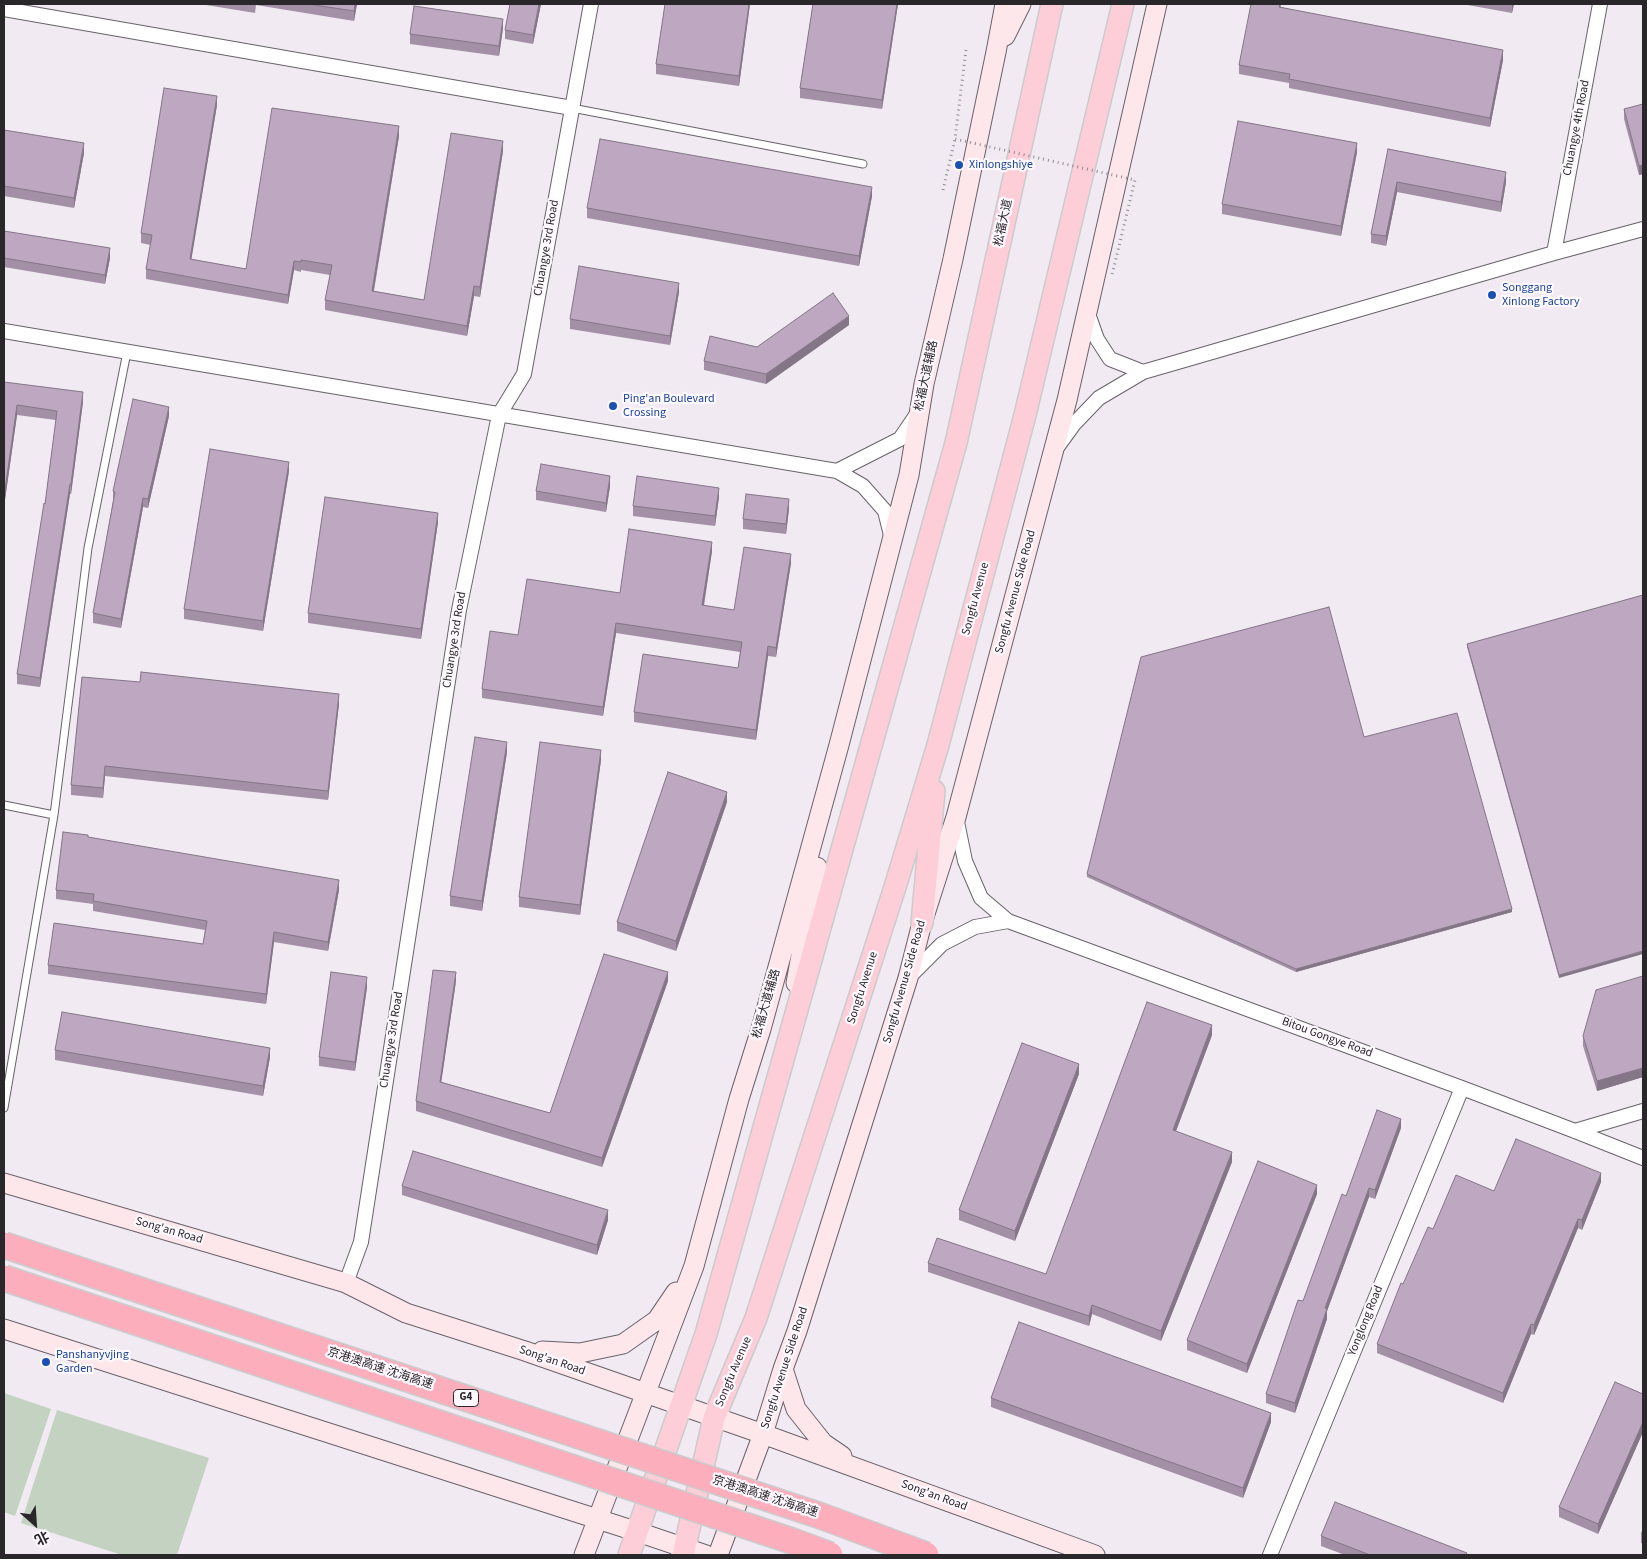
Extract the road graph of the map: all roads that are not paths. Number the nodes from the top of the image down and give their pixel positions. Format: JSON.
{"nodes":[{"id":1,"x":590,"y":4,"type":"edge"},
{"id":2,"x":1005,"y":4,"type":"edge"},
{"id":3,"x":1021,"y":4,"type":"edge"},
{"id":4,"x":1052,"y":4,"type":"edge"},
{"id":5,"x":1123,"y":4,"type":"edge"},
{"id":6,"x":1144,"y":4,"type":"edge"},
{"id":7,"x":1157,"y":4,"type":"edge"},
{"id":8,"x":1600,"y":4,"type":"edge"},
{"id":9,"x":4,"y":9,"type":"edge"},
{"id":10,"x":996,"y":52,"type":"junction"},
{"id":11,"x":1144,"y":62,"type":"junction"},
{"id":12,"x":572,"y":108,"type":"junction"},
{"id":13,"x":863,"y":164,"type":"dead end"},
{"id":14,"x":1643,"y":229,"type":"edge"},
{"id":15,"x":1554,"y":253,"type":"junction"},
{"id":16,"x":1087,"y":311,"type":"junction"},
{"id":17,"x":4,"y":331,"type":"edge"},
{"id":18,"x":127,"y":352,"type":"junction"},
{"id":19,"x":1143,"y":372,"type":"junction"},
{"id":20,"x":920,"y":408,"type":"junction"},
{"id":21,"x":499,"y":415,"type":"junction"},
{"id":22,"x":1053,"y":453,"type":"junction"},
{"id":23,"x":837,"y":471,"type":"junction"},
{"id":24,"x":892,"y":542,"type":"junction"},
{"id":25,"x":839,"y":745,"type":"junction"},
{"id":26,"x":938,"y":746,"type":"junction"},
{"id":27,"x":4,"y":806,"type":"edge"},
{"id":28,"x":54,"y":815,"type":"junction"},
{"id":29,"x":956,"y":817,"type":"junction"},
{"id":30,"x":847,"y":835,"type":"junction"},
{"id":31,"x":1008,"y":921,"type":"junction"},
{"id":32,"x":922,"y":923,"type":"junction"},
{"id":33,"x":803,"y":941,"type":"junction"},
{"id":34,"x":908,"y":978,"type":"junction"},
{"id":35,"x":779,"y":1073,"type":"junction"},
{"id":36,"x":1462,"y":1088,"type":"junction"},
{"id":37,"x":739,"y":1099,"type":"junction"},
{"id":38,"x":4,"y":1108,"type":"edge"},
{"id":39,"x":1643,"y":1110,"type":"edge"},
{"id":40,"x":1575,"y":1130,"type":"junction"},
{"id":41,"x":1643,"y":1158,"type":"edge"},
{"id":42,"x":4,"y":1183,"type":"edge"},
{"id":43,"x":4,"y":1244,"type":"edge"},
{"id":44,"x":694,"y":1266,"type":"junction"},
{"id":45,"x":4,"y":1278,"type":"edge"},
{"id":46,"x":346,"y":1284,"type":"junction"},
{"id":47,"x":4,"y":1329,"type":"edge"},
{"id":48,"x":525,"y":1351,"type":"junction"},
{"id":49,"x":783,"y":1369,"type":"junction"},
{"id":50,"x":645,"y":1394,"type":"junction"},
{"id":51,"x":680,"y":1406,"type":"junction"},
{"id":52,"x":714,"y":1418,"type":"junction"},
{"id":53,"x":763,"y":1434,"type":"junction"},
{"id":54,"x":864,"y":1470,"type":"junction"},
{"id":55,"x":598,"y":1519,"type":"junction"},
{"id":56,"x":638,"y":1532,"type":"junction"},
{"id":57,"x":684,"y":1552,"type":"edge"},
{"id":58,"x":584,"y":1555,"type":"edge"},
{"id":59,"x":629,"y":1555,"type":"edge"},
{"id":60,"x":706,"y":1555,"type":"edge"},
{"id":61,"x":718,"y":1555,"type":"edge"},
{"id":62,"x":830,"y":1555,"type":"edge"},
{"id":63,"x":926,"y":1555,"type":"edge"},
{"id":64,"x":1095,"y":1555,"type":"edge"},
{"id":65,"x":1270,"y":1555,"type":"edge"}],
"edges":[{"from":1,"to":12,"type":"street","name":"Chuangye 3rd Road"},
{"from":2,"to":10,"type":"main road","name":"松福大道辅路"},
{"from":3,"to":10,"type":"main road"},
{"from":4,"to":30,"type":"main road","name":"松福大道"},
{"from":5,"to":26,"type":"main road"},
{"from":6,"to":11,"type":"main road"},
{"from":7,"to":11,"type":"main road"},
{"from":8,"to":15,"type":"street","name":"Chuangye 4th Road"},
{"from":9,"to":12,"type":"street"},
{"from":10,"to":20,"type":"main road","name":"松福大道辅路"},
{"from":11,"to":16,"type":"main road"},
{"from":12,"to":13,"type":"lane"},
{"from":12,"to":21,"type":"street","name":"Chuangye 3rd Road"},
{"from":14,"to":15,"type":"street"},
{"from":15,"to":19,"type":"street"},
{"from":16,"to":19,"type":"street"},
{"from":16,"to":22,"type":"main road","name":"Songfu Avenue Side Road"},
{"from":17,"to":18,"type":"street"},
{"from":18,"to":21,"type":"street"},
{"from":18,"to":28,"type":"lane"},
{"from":19,"to":22,"type":"street"},
{"from":20,"to":23,"type":"street"},
{"from":20,"to":24,"type":"main road","name":"松福大道辅路"},
{"from":21,"to":23,"type":"street"},
{"from":21,"to":46,"type":"street","name":"Chuangye 3rd Road"},
{"from":22,"to":29,"type":"main road","name":"Songfu Avenue Side Road"},
{"from":23,"to":24,"type":"street"},
{"from":24,"to":25,"type":"main road","name":"松福大道辅路"},
{"from":25,"to":33,"type":"main road","name":"松福大道辅路"},
{"from":25,"to":37,"type":"main road","name":"松福大道辅路"},
{"from":26,"to":32,"type":"main road"},
{"from":26,"to":52,"type":"main road","name":"Songfu Avenue"},
{"from":27,"to":28,"type":"lane"},
{"from":28,"to":38,"type":"lane"},
{"from":29,"to":31,"type":"street"},
{"from":29,"to":32,"type":"main road","name":"Songfu Avenue Side Road"},
{"from":30,"to":33,"type":"main road","name":"松福大道辅路"},
{"from":30,"to":35,"type":"main road"},
{"from":31,"to":34,"type":"street"},
{"from":31,"to":36,"type":"street","name":"Bitou Gongye Road"},
{"from":32,"to":34,"type":"main road","name":"Songfu Avenue Side Road"},
{"from":33,"to":35,"type":"main road","name":"松福大道辅路"},
{"from":33,"to":37,"type":"main road","name":"松福大道辅路"},
{"from":34,"to":49,"type":"main road","name":"Songfu Avenue Side Road"},
{"from":35,"to":51,"type":"main road"},
{"from":36,"to":40,"type":"street","name":"Bitou Gongye Road"},
{"from":36,"to":65,"type":"street","name":"Yonglong Road"},
{"from":37,"to":44,"type":"main road"},
{"from":39,"to":40,"type":"street"},
{"from":40,"to":41,"type":"street","name":"Bitou Gongye Road"},
{"from":42,"to":46,"type":"main road","name":"Song'an Road"},
{"from":43,"to":63,"type":"highway","name":"京港澳高速 沈海高速","number":"G4","bridge":true},
{"from":44,"to":48,"type":"main road"},
{"from":44,"to":50,"type":"main road"},
{"from":45,"to":62,"type":"highway","bridge":true},
{"from":46,"to":48,"type":"main road","name":"Song'an Road"},
{"from":47,"to":55,"type":"main road"},
{"from":48,"to":50,"type":"main road","name":"Song'an Road"},
{"from":49,"to":53,"type":"main road","name":"Songfu Avenue Side Road"},
{"from":49,"to":54,"type":"main road"},
{"from":50,"to":51,"type":"main road","name":"Song'an Road"},
{"from":50,"to":55,"type":"main road"},
{"from":51,"to":52,"type":"main road","name":"Song'an Road"},
{"from":51,"to":56,"type":"main road"},
{"from":52,"to":53,"type":"main road","name":"Song'an Road"},
{"from":52,"to":57,"type":"main road","name":"Songfu Avenue"},
{"from":53,"to":54,"type":"main road","name":"Song'an Road"},
{"from":53,"to":61,"type":"main road","name":"Songfu Avenue Side Road"},
{"from":54,"to":64,"type":"main road","name":"Song'an Road"},
{"from":55,"to":56,"type":"main road"},
{"from":55,"to":58,"type":"main road"},
{"from":56,"to":57,"type":"main road"},
{"from":56,"to":59,"type":"main road"},
{"from":57,"to":60,"type":"main road"}]}
